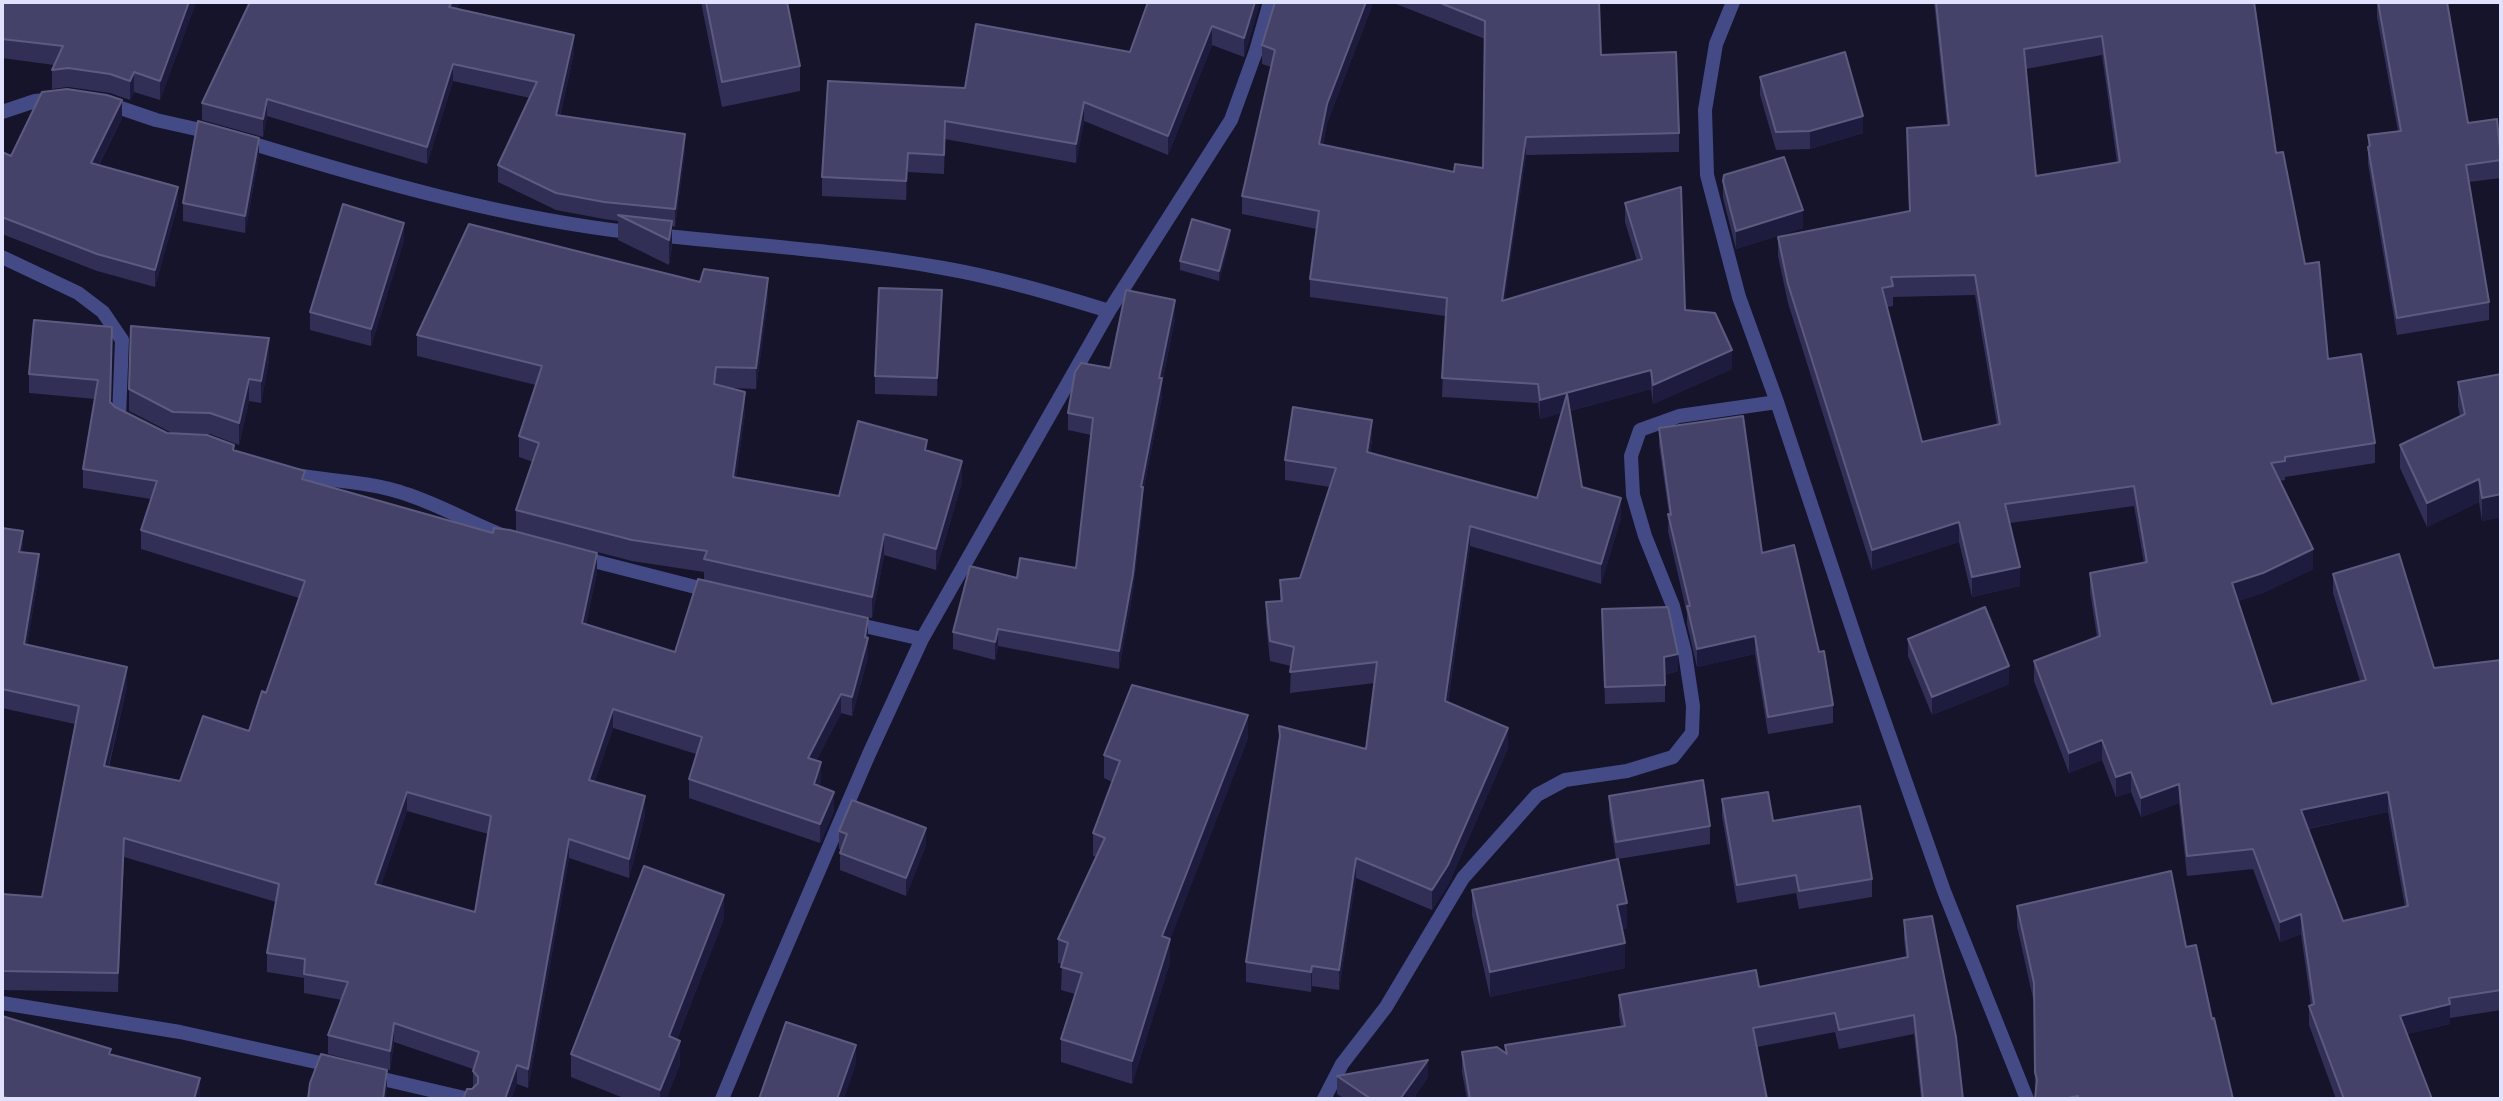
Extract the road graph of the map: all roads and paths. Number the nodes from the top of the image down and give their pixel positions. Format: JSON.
{"nodes":[{"id":1,"x":1270,"y":2,"type":"edge"},
{"id":2,"x":1733,"y":2,"type":"edge"},
{"id":3,"x":67,"y":97,"type":"edge"},
{"id":4,"x":88,"y":100,"type":"edge"},
{"id":5,"x":2,"y":112,"type":"edge"},
{"id":6,"x":2,"y":257,"type":"edge"},
{"id":7,"x":1109,"y":310,"type":"junction"},
{"id":8,"x":1777,"y":402,"type":"junction"},
{"id":9,"x":140,"y":427,"type":"edge"},
{"id":10,"x":272,"y":469,"type":"edge"},
{"id":11,"x":531,"y":545,"type":"edge"},
{"id":12,"x":568,"y":555,"type":"edge"},
{"id":13,"x":730,"y":596,"type":"edge"},
{"id":14,"x":832,"y":619,"type":"edge"},
{"id":15,"x":922,"y":639,"type":"junction"},
{"id":16,"x":2,"y":1003,"type":"edge"},
{"id":17,"x":468,"y":1099,"type":"edge"},
{"id":18,"x":722,"y":1099,"type":"edge"},
{"id":19,"x":1324,"y":1099,"type":"edge"},
{"id":20,"x":2027,"y":1099,"type":"edge"}],
"edges":[{"from":1,"to":7,"type":"street"},
{"from":2,"to":8,"type":"street"},
{"from":3,"to":5,"type":"street"},
{"from":4,"to":7,"type":"street"},
{"from":6,"to":9,"type":"street"},
{"from":7,"to":15,"type":"street"},
{"from":8,"to":19,"type":"street"},
{"from":8,"to":20,"type":"street"},
{"from":10,"to":11,"type":"street"},
{"from":12,"to":13,"type":"street"},
{"from":14,"to":15,"type":"street"},
{"from":15,"to":18,"type":"street"},
{"from":16,"to":17,"type":"street"}]}
